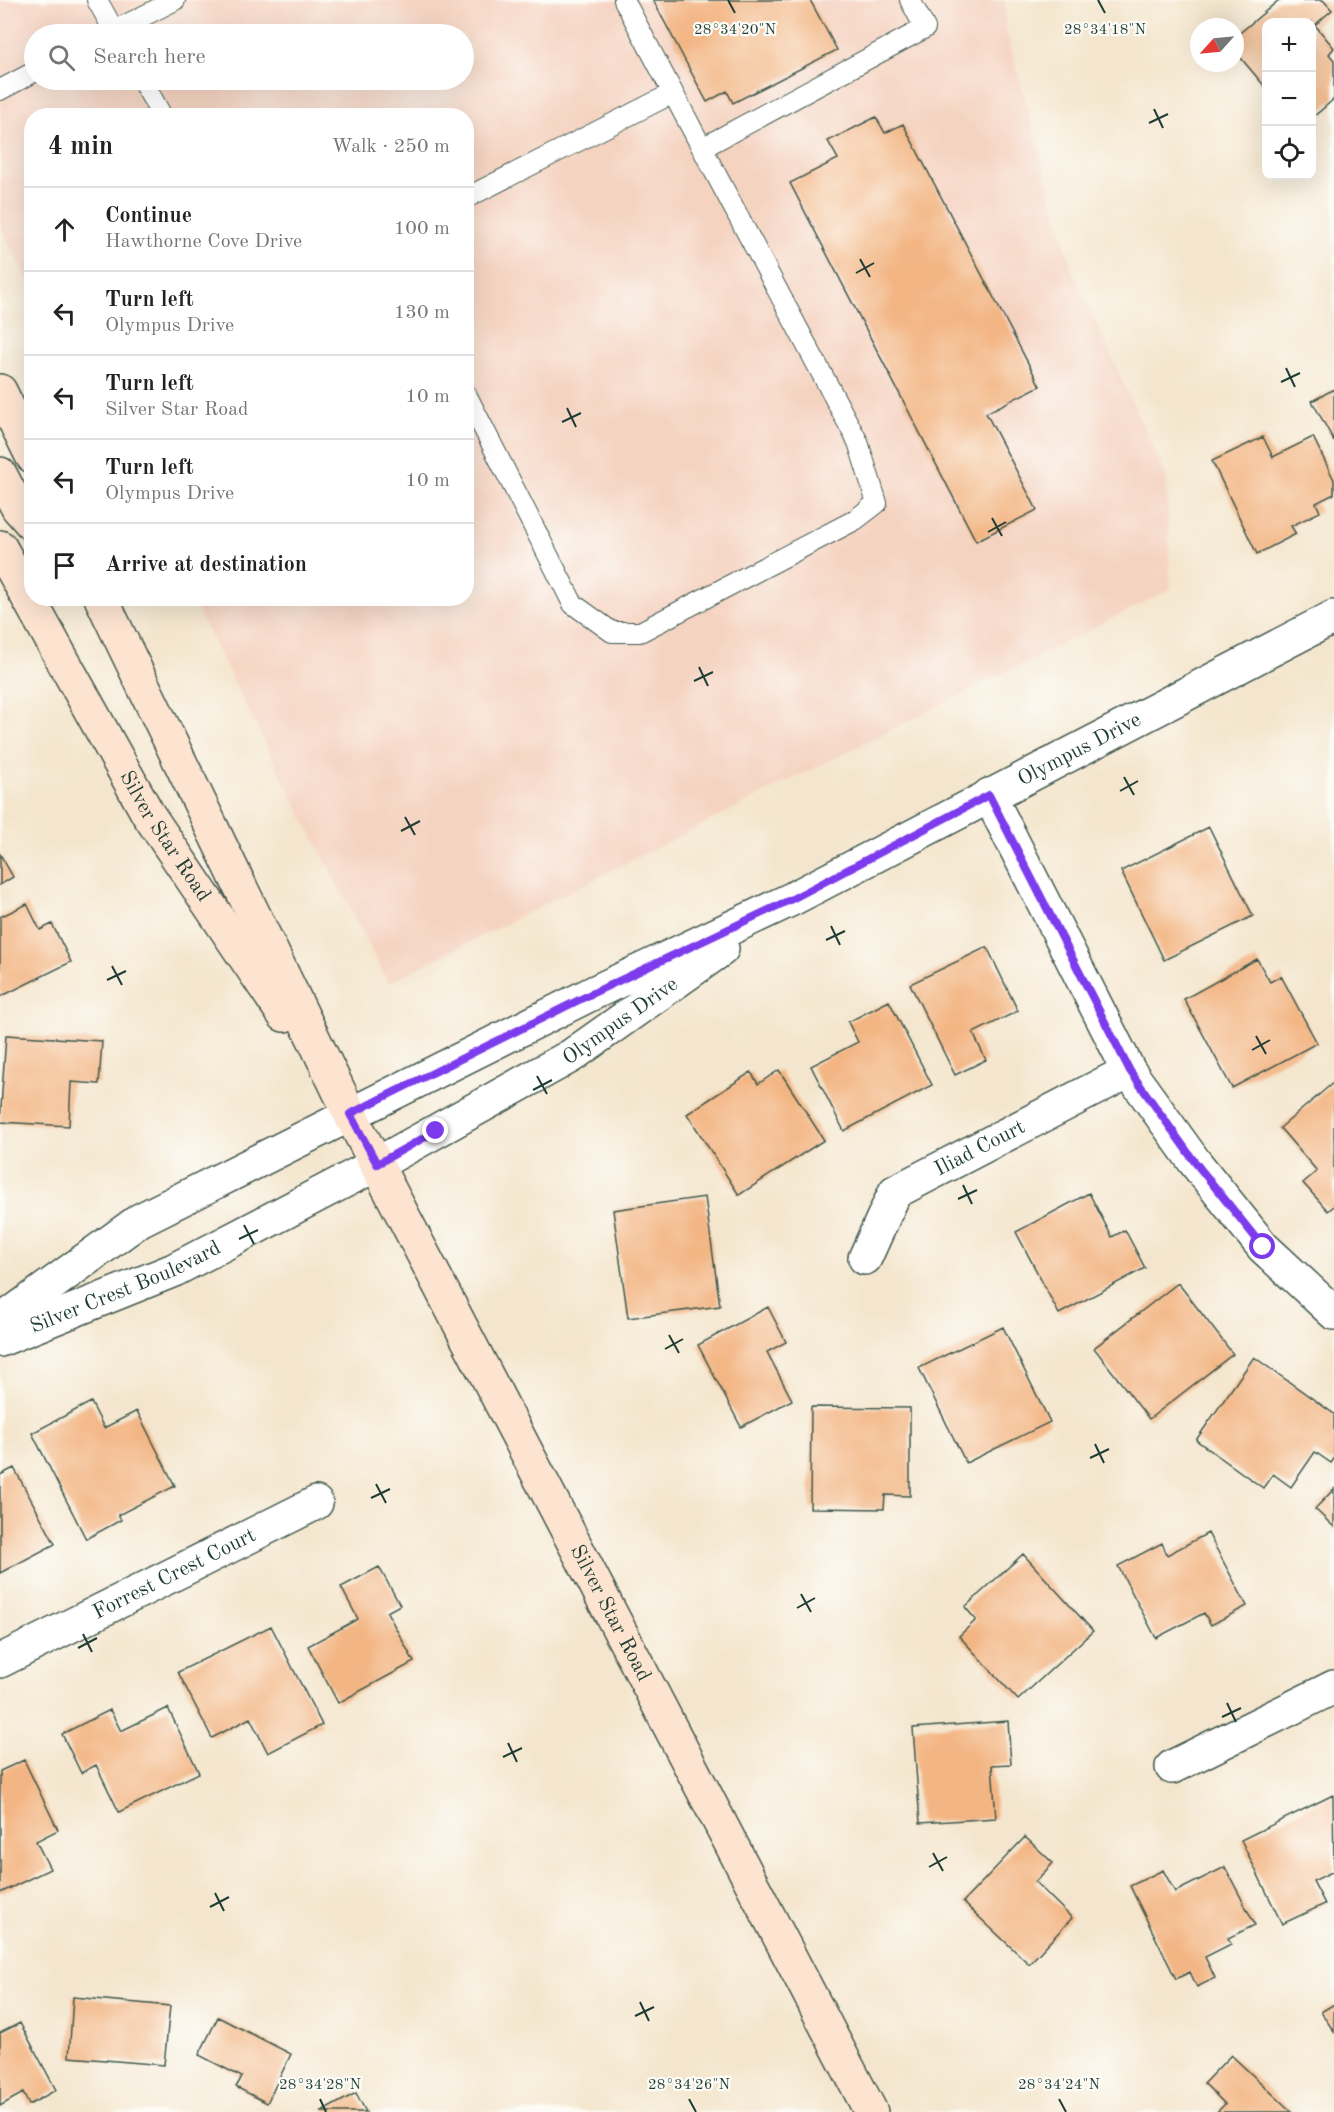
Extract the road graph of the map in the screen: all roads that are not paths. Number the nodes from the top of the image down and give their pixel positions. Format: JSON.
{"nodes":[{"id":1,"x":97,"y":0,"type":"edge"},
{"id":2,"x":175,"y":0,"type":"edge"},
{"id":3,"x":624,"y":0,"type":"edge"},
{"id":4,"x":910,"y":0,"type":"edge"},
{"id":5,"x":109,"y":24,"type":"edge"},
{"id":6,"x":130,"y":24,"type":"edge"},
{"id":7,"x":24,"y":77,"type":"edge"},
{"id":8,"x":0,"y":90,"type":"edge"},
{"id":9,"x":148,"y":90,"type":"edge"},
{"id":10,"x":674,"y":93,"type":"junction"},
{"id":11,"x":158,"y":108,"type":"edge"},
{"id":12,"x":702,"y":148,"type":"junction"},
{"id":13,"x":474,"y":194,"type":"edge"},
{"id":14,"x":0,"y":391,"type":"edge"},
{"id":15,"x":474,"y":410,"type":"edge"},
{"id":16,"x":24,"y":440,"type":"edge"},
{"id":17,"x":0,"y":474,"type":"edge"},
{"id":18,"x":24,"y":515,"type":"edge"},
{"id":19,"x":0,"y":547,"type":"edge"},
{"id":20,"x":24,"y":590,"type":"edge"},
{"id":21,"x":33,"y":606,"type":"edge"},
{"id":22,"x":103,"y":606,"type":"edge"},
{"id":23,"x":1334,"y":617,"type":"edge"},
{"id":24,"x":989,"y":795,"type":"junction"},
{"id":25,"x":792,"y":899,"type":"junction"},
{"id":26,"x":1130,"y":1071,"type":"junction"},
{"id":27,"x":350,"y":1114,"type":"junction"},
{"id":28,"x":377,"y":1164,"type":"junction"},
{"id":29,"x":866,"y":1258,"type":"dead end"},
{"id":30,"x":1334,"y":1313,"type":"edge"},
{"id":31,"x":0,"y":1322,"type":"edge"},
{"id":32,"x":0,"y":1340,"type":"edge"},
{"id":33,"x":316,"y":1503,"type":"dead end"},
{"id":34,"x":0,"y":1661,"type":"edge"},
{"id":35,"x":1334,"y":1687,"type":"edge"},
{"id":36,"x":1172,"y":1767,"type":"dead end"},
{"id":37,"x":871,"y":2112,"type":"edge"}],
"edges":[{"from":1,"to":5,"type":"lane"},
{"from":2,"to":6,"type":"lane"},
{"from":3,"to":10,"type":"lane"},
{"from":4,"to":12,"type":"lane"},
{"from":7,"to":8,"type":"lane"},
{"from":9,"to":11,"type":"lane"},
{"from":10,"to":12,"type":"lane"},
{"from":10,"to":13,"type":"lane"},
{"from":12,"to":15,"type":"lane"},
{"from":14,"to":16,"type":"main road"},
{"from":17,"to":18,"type":"main road"},
{"from":19,"to":20,"type":"main road","name":"Silver Star Road"},
{"from":21,"to":27,"type":"main road","name":"Silver Star Road"},
{"from":22,"to":27,"type":"main road","name":"Silver Star Road"},
{"from":23,"to":24,"type":"street","name":"Olympus Drive"},
{"from":24,"to":25,"type":"street","name":"Olympus Drive"},
{"from":24,"to":26,"type":"street"},
{"from":25,"to":27,"type":"street","name":"Olympus Drive"},
{"from":25,"to":28,"type":"street","name":"Olympus Drive"},
{"from":26,"to":29,"type":"street","name":"Iliad Court"},
{"from":26,"to":30,"type":"street"},
{"from":27,"to":28,"type":"main road","name":"Silver Star Road"},
{"from":27,"to":31,"type":"street","name":"Silver Crest Boulevard"},
{"from":28,"to":32,"type":"street","name":"Silver Crest Boulevard"},
{"from":28,"to":37,"type":"main road","name":"Silver Star Road"},
{"from":33,"to":34,"type":"street","name":"Forrest Crest Court"},
{"from":35,"to":36,"type":"street"}]}
